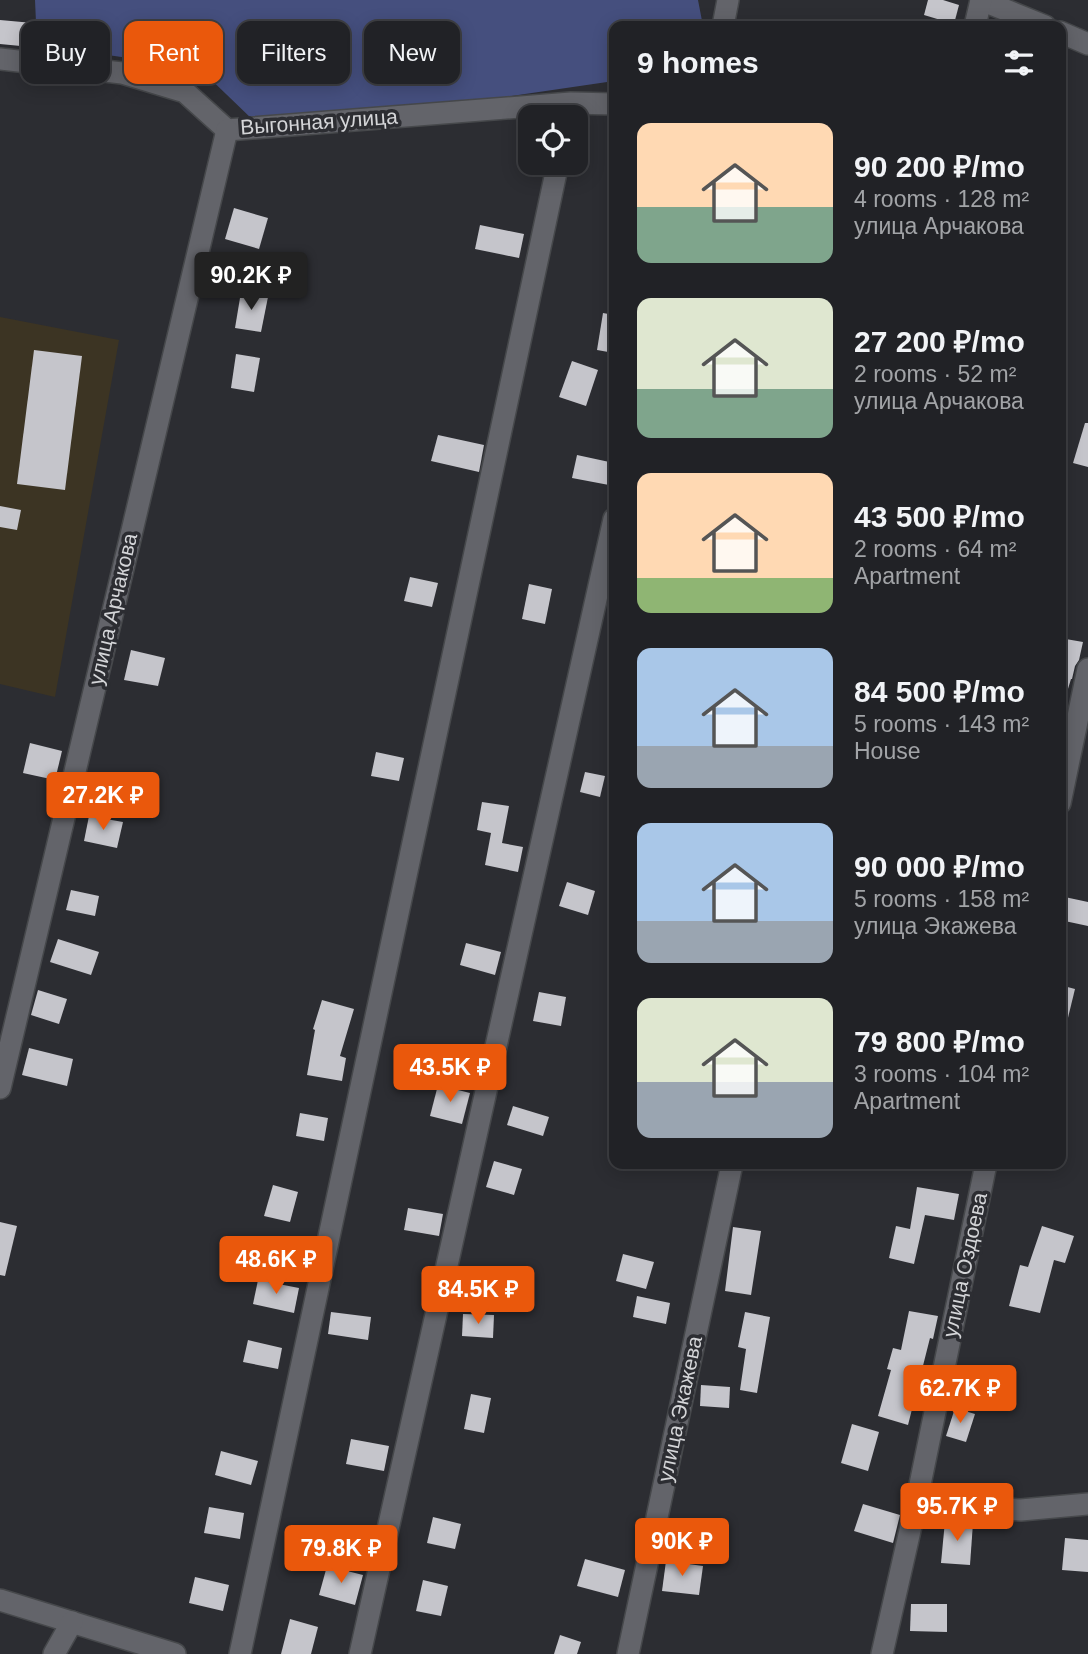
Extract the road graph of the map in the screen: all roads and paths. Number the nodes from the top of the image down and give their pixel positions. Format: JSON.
{"nodes":[{"id":1,"x":728,"y":0,"type":"edge"},
{"id":2,"x":981,"y":0,"type":"edge"},
{"id":3,"x":724,"y":21,"type":"edge"},
{"id":4,"x":976,"y":21,"type":"edge"},
{"id":5,"x":1033,"y":21,"type":"edge"},
{"id":6,"x":1066,"y":35,"type":"edge"},
{"id":7,"x":1088,"y":44,"type":"edge"},
{"id":8,"x":0,"y":59,"type":"edge"},
{"id":9,"x":609,"y":105,"type":"edge"},
{"id":10,"x":588,"y":107,"type":"edge"},
{"id":11,"x":518,"y":113,"type":"edge"},
{"id":12,"x":227,"y":130,"type":"junction"},
{"id":13,"x":555,"y":175,"type":"edge"},
{"id":14,"x":609,"y":541,"type":"edge"},
{"id":15,"x":1088,"y":669,"type":"edge"},
{"id":16,"x":1066,"y":774,"type":"edge"},
{"id":17,"x":0,"y":1088,"type":"edge"},
{"id":18,"x":731,"y":1169,"type":"edge"},
{"id":19,"x":985,"y":1169,"type":"edge"},
{"id":20,"x":916,"y":1504,"type":"junction"},
{"id":21,"x":1088,"y":1504,"type":"edge"},
{"id":22,"x":0,"y":1601,"type":"edge"},
{"id":23,"x":72,"y":1622,"type":"junction"},
{"id":24,"x":54,"y":1654,"type":"edge"},
{"id":25,"x":176,"y":1654,"type":"edge"},
{"id":26,"x":240,"y":1654,"type":"edge"},
{"id":27,"x":360,"y":1654,"type":"edge"},
{"id":28,"x":628,"y":1654,"type":"edge"},
{"id":29,"x":882,"y":1654,"type":"edge"}],
"edges":[{"from":1,"to":3,"type":"street"},
{"from":2,"to":4,"type":"street"},
{"from":2,"to":5,"type":"street"},
{"from":6,"to":7,"type":"street"},
{"from":8,"to":12,"type":"street","name":"Выгонная улица"},
{"from":9,"to":10,"type":"street","name":"Выгонная улица"},
{"from":11,"to":12,"type":"street","name":"Выгонная улица"},
{"from":12,"to":17,"type":"street","name":"улица Арчакова"},
{"from":13,"to":26,"type":"street"},
{"from":14,"to":27,"type":"street"},
{"from":15,"to":16,"type":"street"},
{"from":18,"to":28,"type":"street","name":"улица Экажева"},
{"from":19,"to":20,"type":"street","name":"улица Оздоева"},
{"from":20,"to":21,"type":"street"},
{"from":20,"to":29,"type":"street","name":"улица Оздоева"},
{"from":22,"to":23,"type":"street"},
{"from":23,"to":24,"type":"street"},
{"from":23,"to":25,"type":"street"}]}
